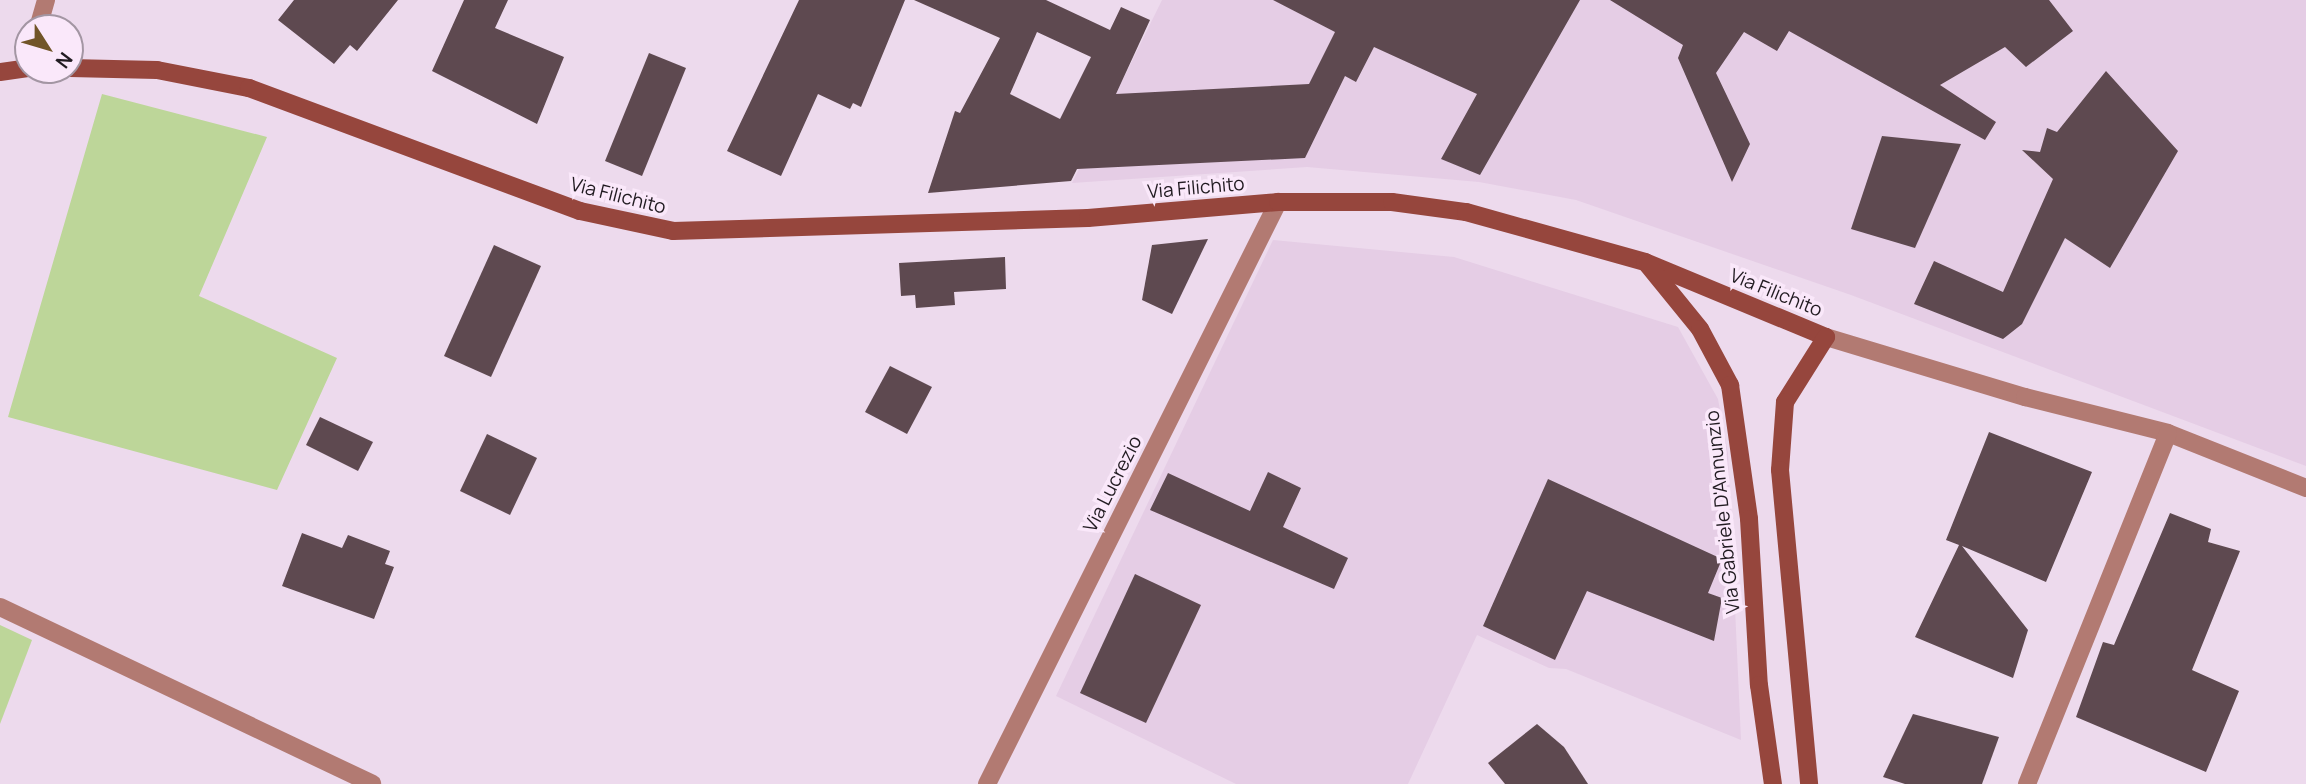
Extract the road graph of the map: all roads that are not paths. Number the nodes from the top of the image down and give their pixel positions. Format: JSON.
{"nodes":[{"id":1,"x":84,"y":68,"type":"edge"},
{"id":2,"x":1278,"y":202,"type":"junction"},
{"id":3,"x":1645,"y":262,"type":"junction"},
{"id":4,"x":1826,"y":337,"type":"junction"},
{"id":5,"x":2168,"y":433,"type":"junction"},
{"id":6,"x":2306,"y":488,"type":"edge"},
{"id":7,"x":0,"y":607,"type":"edge"},
{"id":8,"x":361,"y":782,"type":"edge"},
{"id":9,"x":987,"y":784,"type":"edge"},
{"id":10,"x":1773,"y":784,"type":"edge"},
{"id":11,"x":1809,"y":784,"type":"edge"},
{"id":12,"x":2027,"y":784,"type":"edge"}],
"edges":[{"from":1,"to":2,"type":"street","name":"Via Filichito"},
{"from":2,"to":3,"type":"street","name":"Via Filichito"},
{"from":2,"to":9,"type":"street","name":"Via Lucrezio"},
{"from":3,"to":4,"type":"street","name":"Via Filichito"},
{"from":3,"to":10,"type":"street","name":"Via Gabriele D'Annunzio"},
{"from":4,"to":5,"type":"street","name":"Via Filichito"},
{"from":4,"to":11,"type":"street"},
{"from":5,"to":6,"type":"street","name":"Via Filichito"},
{"from":5,"to":12,"type":"street"},
{"from":7,"to":8,"type":"street"}]}
